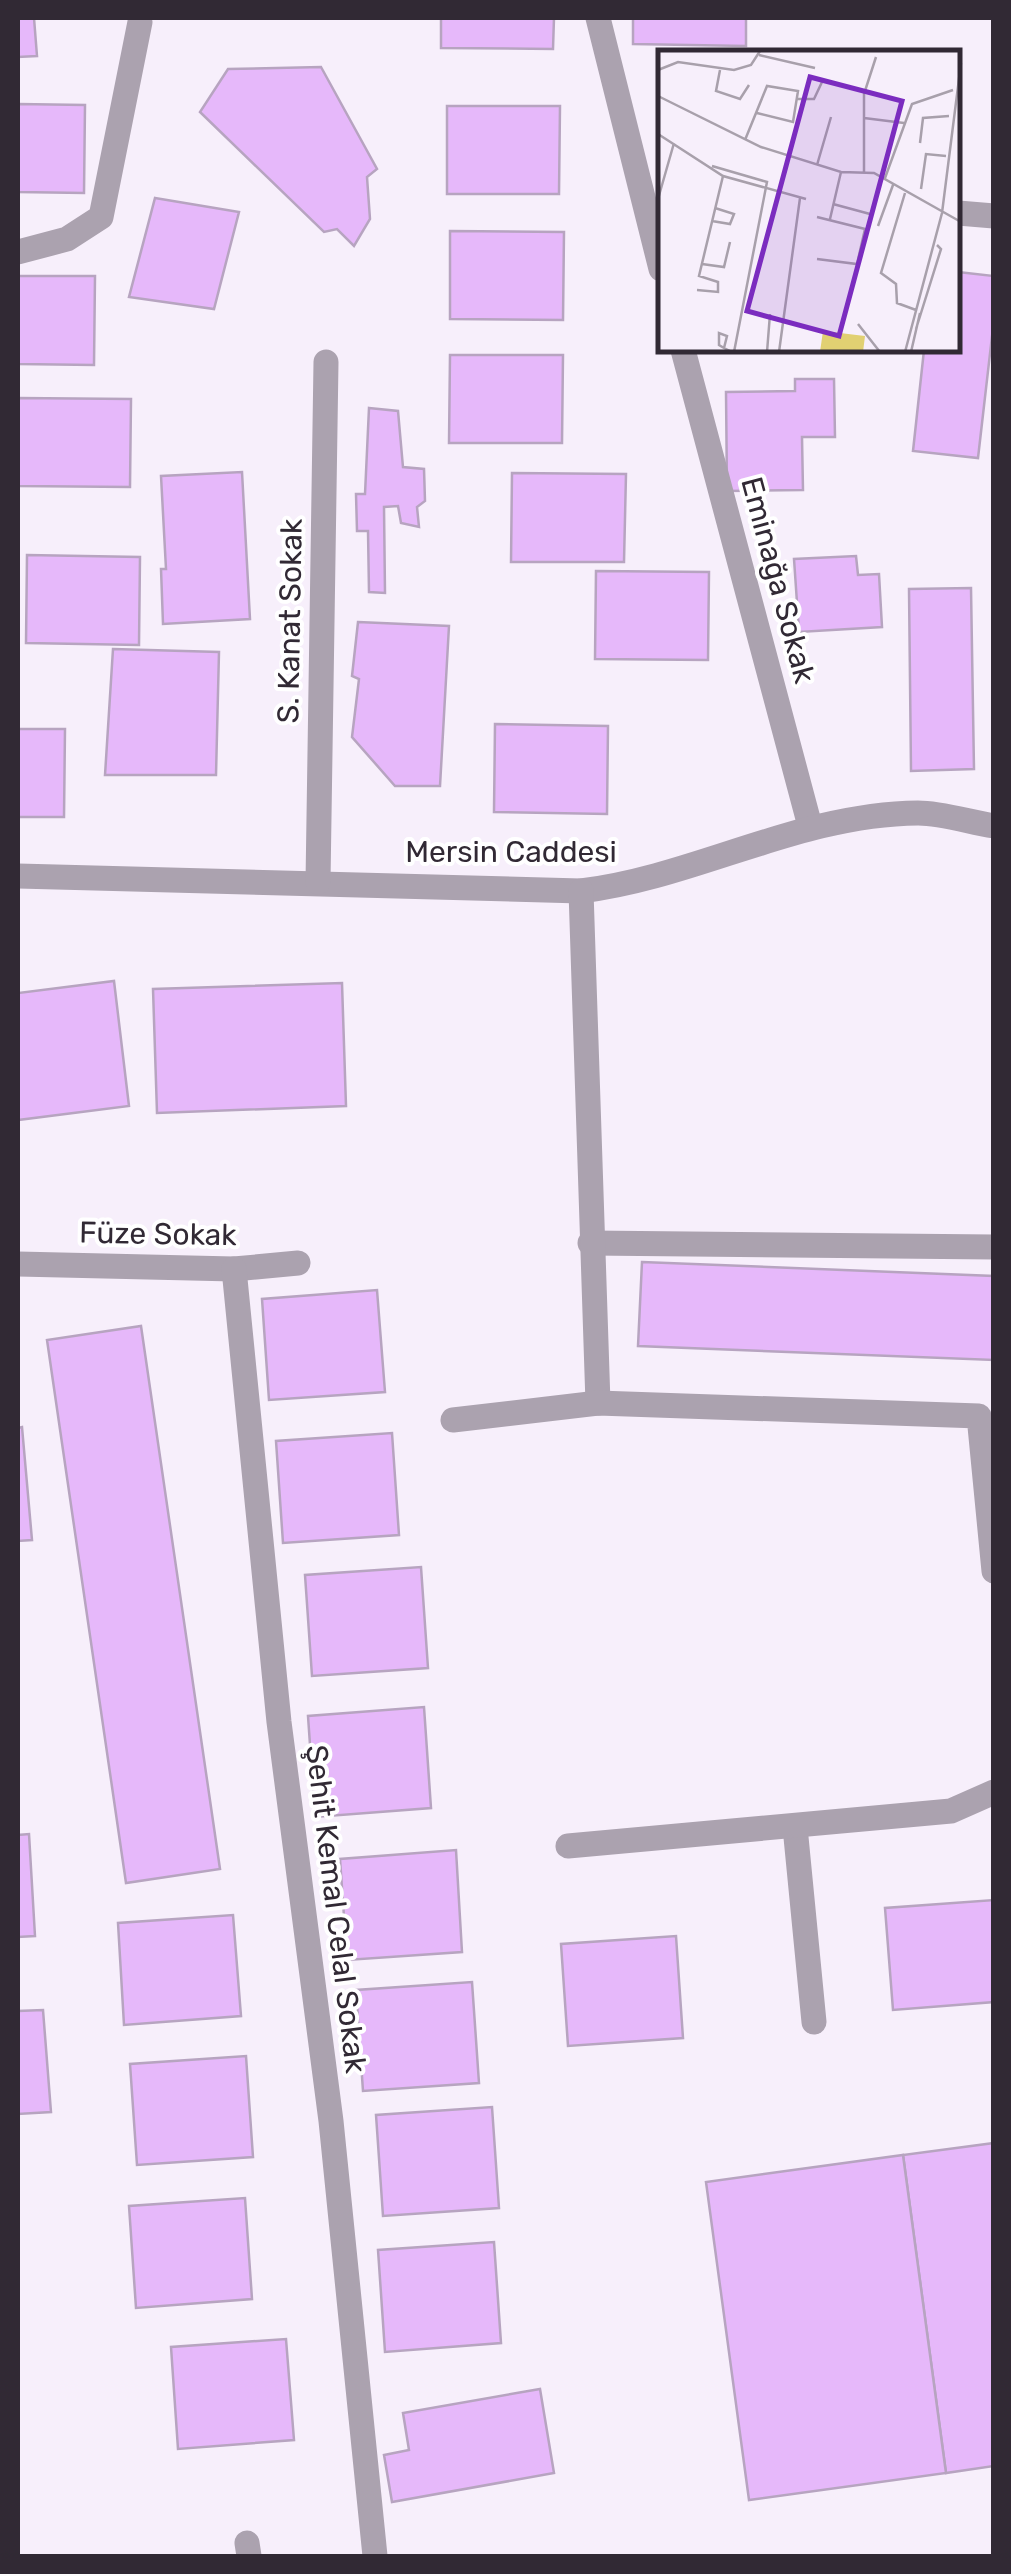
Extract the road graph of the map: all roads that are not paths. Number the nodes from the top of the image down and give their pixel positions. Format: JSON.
{"nodes":[{"id":1,"x":598,"y":18,"type":"edge"},
{"id":2,"x":140,"y":22,"type":"dead end"},
{"id":3,"x":961,"y":213,"type":"edge"},
{"id":4,"x":994,"y":216,"type":"edge"},
{"id":5,"x":18,"y":252,"type":"edge"},
{"id":6,"x":658,"y":256,"type":"edge"},
{"id":7,"x":684,"y":352,"type":"edge"},
{"id":8,"x":326,"y":362,"type":"dead end"},
{"id":9,"x":810,"y":826,"type":"junction"},
{"id":10,"x":994,"y":826,"type":"edge"},
{"id":11,"x":18,"y":876,"type":"edge"},
{"id":12,"x":318,"y":882,"type":"junction"},
{"id":13,"x":581,"y":891,"type":"junction"},
{"id":14,"x":590,"y":1243,"type":"junction"},
{"id":15,"x":994,"y":1247,"type":"edge"},
{"id":16,"x":18,"y":1264,"type":"edge"},
{"id":17,"x":298,"y":1264,"type":"dead end"},
{"id":18,"x":234,"y":1269,"type":"junction"},
{"id":19,"x":598,"y":1404,"type":"junction"},
{"id":20,"x":453,"y":1420,"type":"dead end"},
{"id":21,"x":994,"y":1571,"type":"edge"},
{"id":22,"x":994,"y":1792,"type":"edge"},
{"id":23,"x":795,"y":1827,"type":"junction"},
{"id":24,"x":568,"y":1846,"type":"dead end"},
{"id":25,"x":814,"y":2022,"type":"dead end"},
{"id":26,"x":376,"y":2556,"type":"edge"}],
"edges":[{"from":1,"to":6,"type":"street"},
{"from":2,"to":5,"type":"street"},
{"from":3,"to":4,"type":"street"},
{"from":7,"to":9,"type":"street","name":"Eminağa Sokak"},
{"from":8,"to":12,"type":"street","name":"S. Kanat Sokak"},
{"from":9,"to":10,"type":"street","name":"Mersin Caddesi"},
{"from":9,"to":13,"type":"street","name":"Mersin Caddesi"},
{"from":11,"to":12,"type":"street","name":"Mersin Caddesi"},
{"from":12,"to":13,"type":"street","name":"Mersin Caddesi"},
{"from":13,"to":14,"type":"street"},
{"from":14,"to":15,"type":"street"},
{"from":14,"to":19,"type":"street"},
{"from":16,"to":18,"type":"street","name":"Füze Sokak"},
{"from":17,"to":18,"type":"street","name":"Füze Sokak"},
{"from":18,"to":26,"type":"street","name":"Şehit Kemal Celal Sokak"},
{"from":19,"to":20,"type":"street"},
{"from":19,"to":21,"type":"street"},
{"from":22,"to":23,"type":"street"},
{"from":23,"to":24,"type":"street"},
{"from":23,"to":25,"type":"street"}]}
